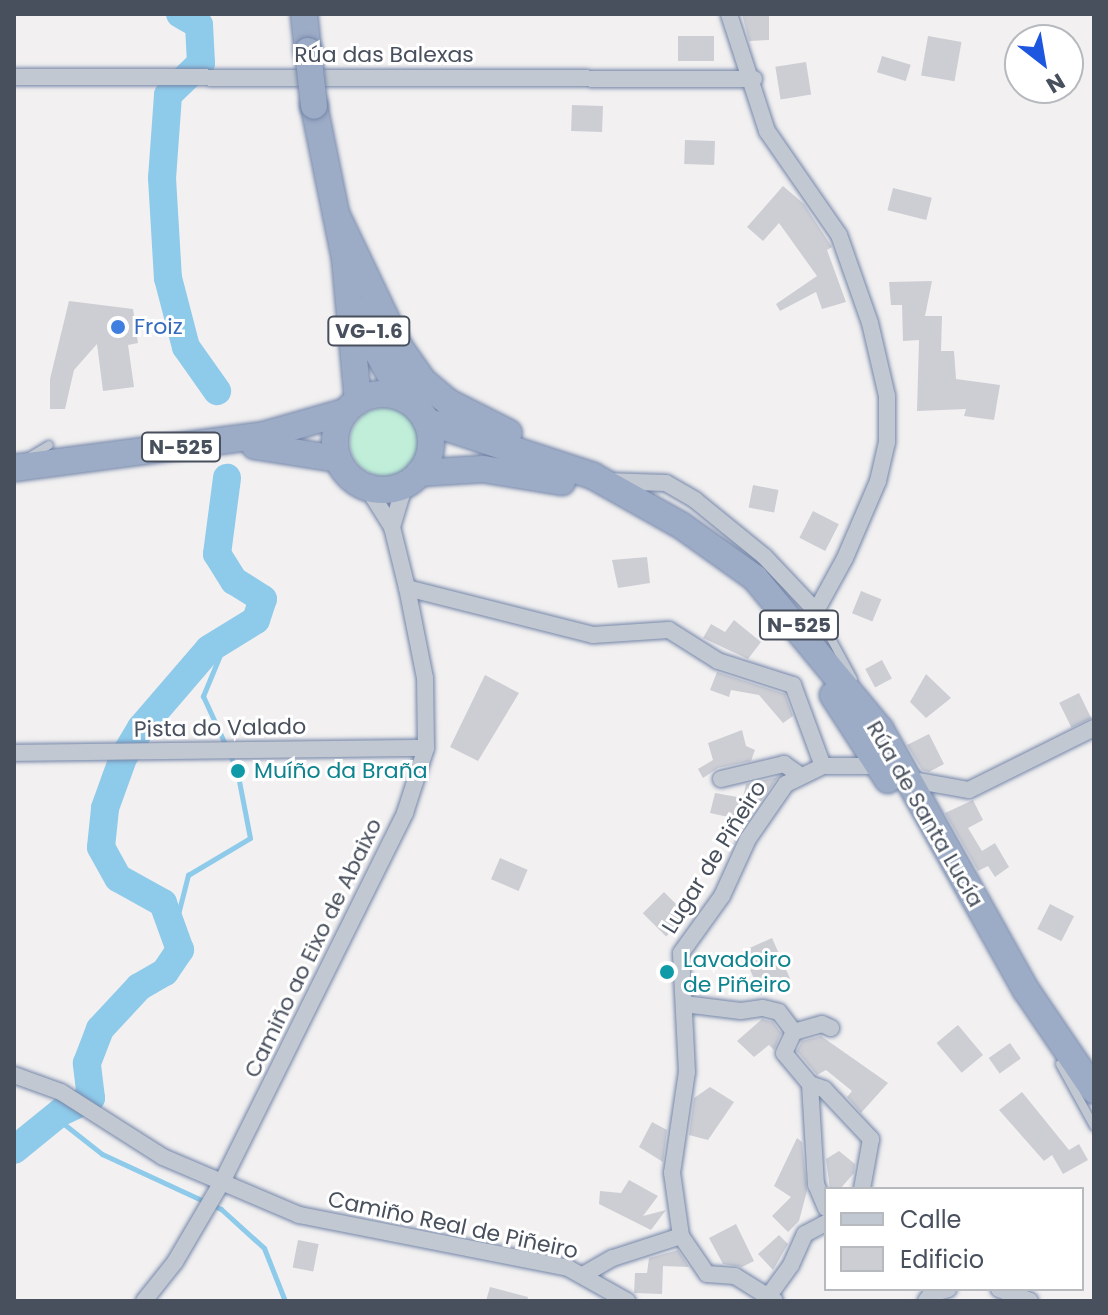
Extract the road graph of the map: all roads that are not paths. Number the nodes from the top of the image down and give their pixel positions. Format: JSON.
{"nodes":[{"id":1,"x":304,"y":14,"type":"edge"},
{"id":2,"x":729,"y":14,"type":"edge"},
{"id":3,"x":14,"y":77,"type":"edge"},
{"id":4,"x":754,"y":79,"type":"junction"},
{"id":5,"x":336,"y":214,"type":"junction"},
{"id":6,"x":345,"y":259,"type":"junction"},
{"id":7,"x":403,"y":398,"type":"junction"},
{"id":8,"x":351,"y":406,"type":"junction"},
{"id":9,"x":426,"y":421,"type":"junction"},
{"id":10,"x":211,"y":428,"type":"dead end"},
{"id":11,"x":249,"y":437,"type":"junction"},
{"id":12,"x":49,"y":445,"type":"dead end"},
{"id":13,"x":338,"y":459,"type":"junction"},
{"id":14,"x":14,"y":460,"type":"edge"},
{"id":15,"x":14,"y":468,"type":"edge"},
{"id":16,"x":563,"y":474,"type":"junction"},
{"id":17,"x":14,"y":477,"type":"edge"},
{"id":18,"x":412,"y":479,"type":"junction"},
{"id":19,"x":367,"y":487,"type":"junction"},
{"id":20,"x":643,"y":497,"type":"junction"},
{"id":21,"x":695,"y":500,"type":"junction"},
{"id":22,"x":392,"y":527,"type":"junction"},
{"id":23,"x":407,"y":588,"type":"junction"},
{"id":24,"x":816,"y":611,"type":"junction"},
{"id":25,"x":804,"y":658,"type":"junction"},
{"id":26,"x":1094,"y":728,"type":"edge"},
{"id":27,"x":880,"y":729,"type":"junction"},
{"id":28,"x":426,"y":748,"type":"junction"},
{"id":29,"x":14,"y":753,"type":"edge"},
{"id":30,"x":823,"y":766,"type":"junction"},
{"id":31,"x":880,"y":766,"type":"junction"},
{"id":32,"x":801,"y":776,"type":"junction"},
{"id":33,"x":721,"y":779,"type":"dead end"},
{"id":34,"x":907,"y":779,"type":"junction"},
{"id":35,"x":684,"y":1004,"type":"junction"},
{"id":36,"x":831,"y":1028,"type":"dead end"},
{"id":37,"x":794,"y":1032,"type":"junction"},
{"id":38,"x":1060,"y":1064,"type":"junction"},
{"id":39,"x":14,"y":1075,"type":"edge"},
{"id":40,"x":810,"y":1084,"type":"junction"},
{"id":41,"x":1094,"y":1090,"type":"edge"},
{"id":42,"x":1094,"y":1106,"type":"edge"},
{"id":43,"x":1094,"y":1126,"type":"edge"},
{"id":44,"x":862,"y":1187,"type":"edge"},
{"id":45,"x":214,"y":1196,"type":"junction"},
{"id":46,"x":824,"y":1203,"type":"edge"},
{"id":47,"x":824,"y":1224,"type":"edge"},
{"id":48,"x":681,"y":1236,"type":"junction"},
{"id":49,"x":583,"y":1275,"type":"junction"},
{"id":50,"x":1004,"y":1291,"type":"edge"},
{"id":51,"x":772,"y":1297,"type":"edge"},
{"id":52,"x":144,"y":1301,"type":"edge"},
{"id":53,"x":627,"y":1301,"type":"edge"},
{"id":54,"x":1030,"y":1301,"type":"edge"}],
"edges":[{"from":1,"to":5,"type":"highway","number":"VG-1.6","bridge":true},
{"from":2,"to":4,"type":"street"},
{"from":3,"to":4,"type":"street","name":"Rúa das Balexas"},
{"from":4,"to":24,"type":"street"},
{"from":5,"to":6,"type":"highway","number":"VG-1.6"},
{"from":5,"to":16,"type":"highway"},
{"from":6,"to":7,"type":"highway","number":"VG-1.6"},
{"from":6,"to":8,"type":"highway","number":"VG-1.6"},
{"from":7,"to":8,"type":"highway","number":"N-525"},
{"from":7,"to":9,"type":"highway","number":"N-525"},
{"from":8,"to":11,"type":"highway","number":"N-525"},
{"from":8,"to":13,"type":"highway"},
{"from":9,"to":16,"type":"highway","name":"Rúa de Santa Lucía","number":"N-525"},
{"from":9,"to":18,"type":"highway"},
{"from":10,"to":11,"type":"lane"},
{"from":11,"to":15,"type":"highway","number":"N-525"},
{"from":12,"to":14,"type":"lane"},
{"from":13,"to":17,"type":"highway","number":"N-525"},
{"from":13,"to":19,"type":"highway"},
{"from":16,"to":18,"type":"highway","name":"Rúa de Santa Lucía","number":"N-525"},
{"from":16,"to":20,"type":"street"},
{"from":16,"to":20,"type":"highway","name":"Rúa de Santa Lucía","number":"N-525"},
{"from":16,"to":25,"type":"highway","name":"Rúa de Santa Lucía","number":"N-525"},
{"from":18,"to":19,"type":"highway","number":"N-525"},
{"from":18,"to":22,"type":"street"},
{"from":19,"to":22,"type":"street"},
{"from":20,"to":21,"type":"street"},
{"from":20,"to":21,"type":"street"},
{"from":20,"to":25,"type":"street"},
{"from":20,"to":27,"type":"highway","name":"Rúa de Santa Lucía","number":"N-525"},
{"from":21,"to":24,"type":"street"},
{"from":22,"to":23,"type":"street","name":"Camiño ao Eixo de Abaixo"},
{"from":23,"to":28,"type":"street","name":"Camiño ao Eixo de Abaixo"},
{"from":23,"to":30,"type":"street"},
{"from":24,"to":27,"type":"lane"},
{"from":25,"to":31,"type":"highway","name":"Rúa de Santa Lucía","number":"N-525"},
{"from":26,"to":34,"type":"street"},
{"from":27,"to":34,"type":"highway","name":"Rúa de Santa Lucía","number":"N-525"},
{"from":28,"to":29,"type":"street","name":"Pista do Valado"},
{"from":28,"to":45,"type":"street","name":"Camiño ao Eixo de Abaixo"},
{"from":30,"to":31,"type":"street","name":"Lugar de Piñeiro"},
{"from":30,"to":32,"type":"street","name":"Lugar de Piñeiro"},
{"from":31,"to":38,"type":"highway","name":"Rúa de Santa Lucía","number":"N-525"},
{"from":32,"to":33,"type":"street"},
{"from":32,"to":35,"type":"street","name":"Lugar de Piñeiro"},
{"from":34,"to":41,"type":"highway","name":"Rúa de Santa Lucía","number":"N-525"},
{"from":35,"to":37,"type":"street"},
{"from":35,"to":48,"type":"street","name":"Lugar de Piñeiro"},
{"from":36,"to":37,"type":"street"},
{"from":37,"to":40,"type":"street"},
{"from":38,"to":42,"type":"highway","name":"Rúa de Santa Lucía","number":"N-525"},
{"from":38,"to":43,"type":"lane","name":"Rúa de Santa Lucía"},
{"from":39,"to":45,"type":"street","name":"Camiño Real de Piñeiro"},
{"from":40,"to":44,"type":"street"},
{"from":40,"to":46,"type":"street"},
{"from":45,"to":49,"type":"street","name":"Camiño Real de Piñeiro"},
{"from":45,"to":52,"type":"street","name":"Camiño ao Eixo de Abaixo"},
{"from":47,"to":51,"type":"street","name":"Lugar de Piñeiro"},
{"from":48,"to":49,"type":"street"},
{"from":48,"to":51,"type":"street","name":"Lugar de Piñeiro"},
{"from":49,"to":53,"type":"street","name":"Camiño Real de Piñeiro"},
{"from":50,"to":54,"type":"street"}]}
